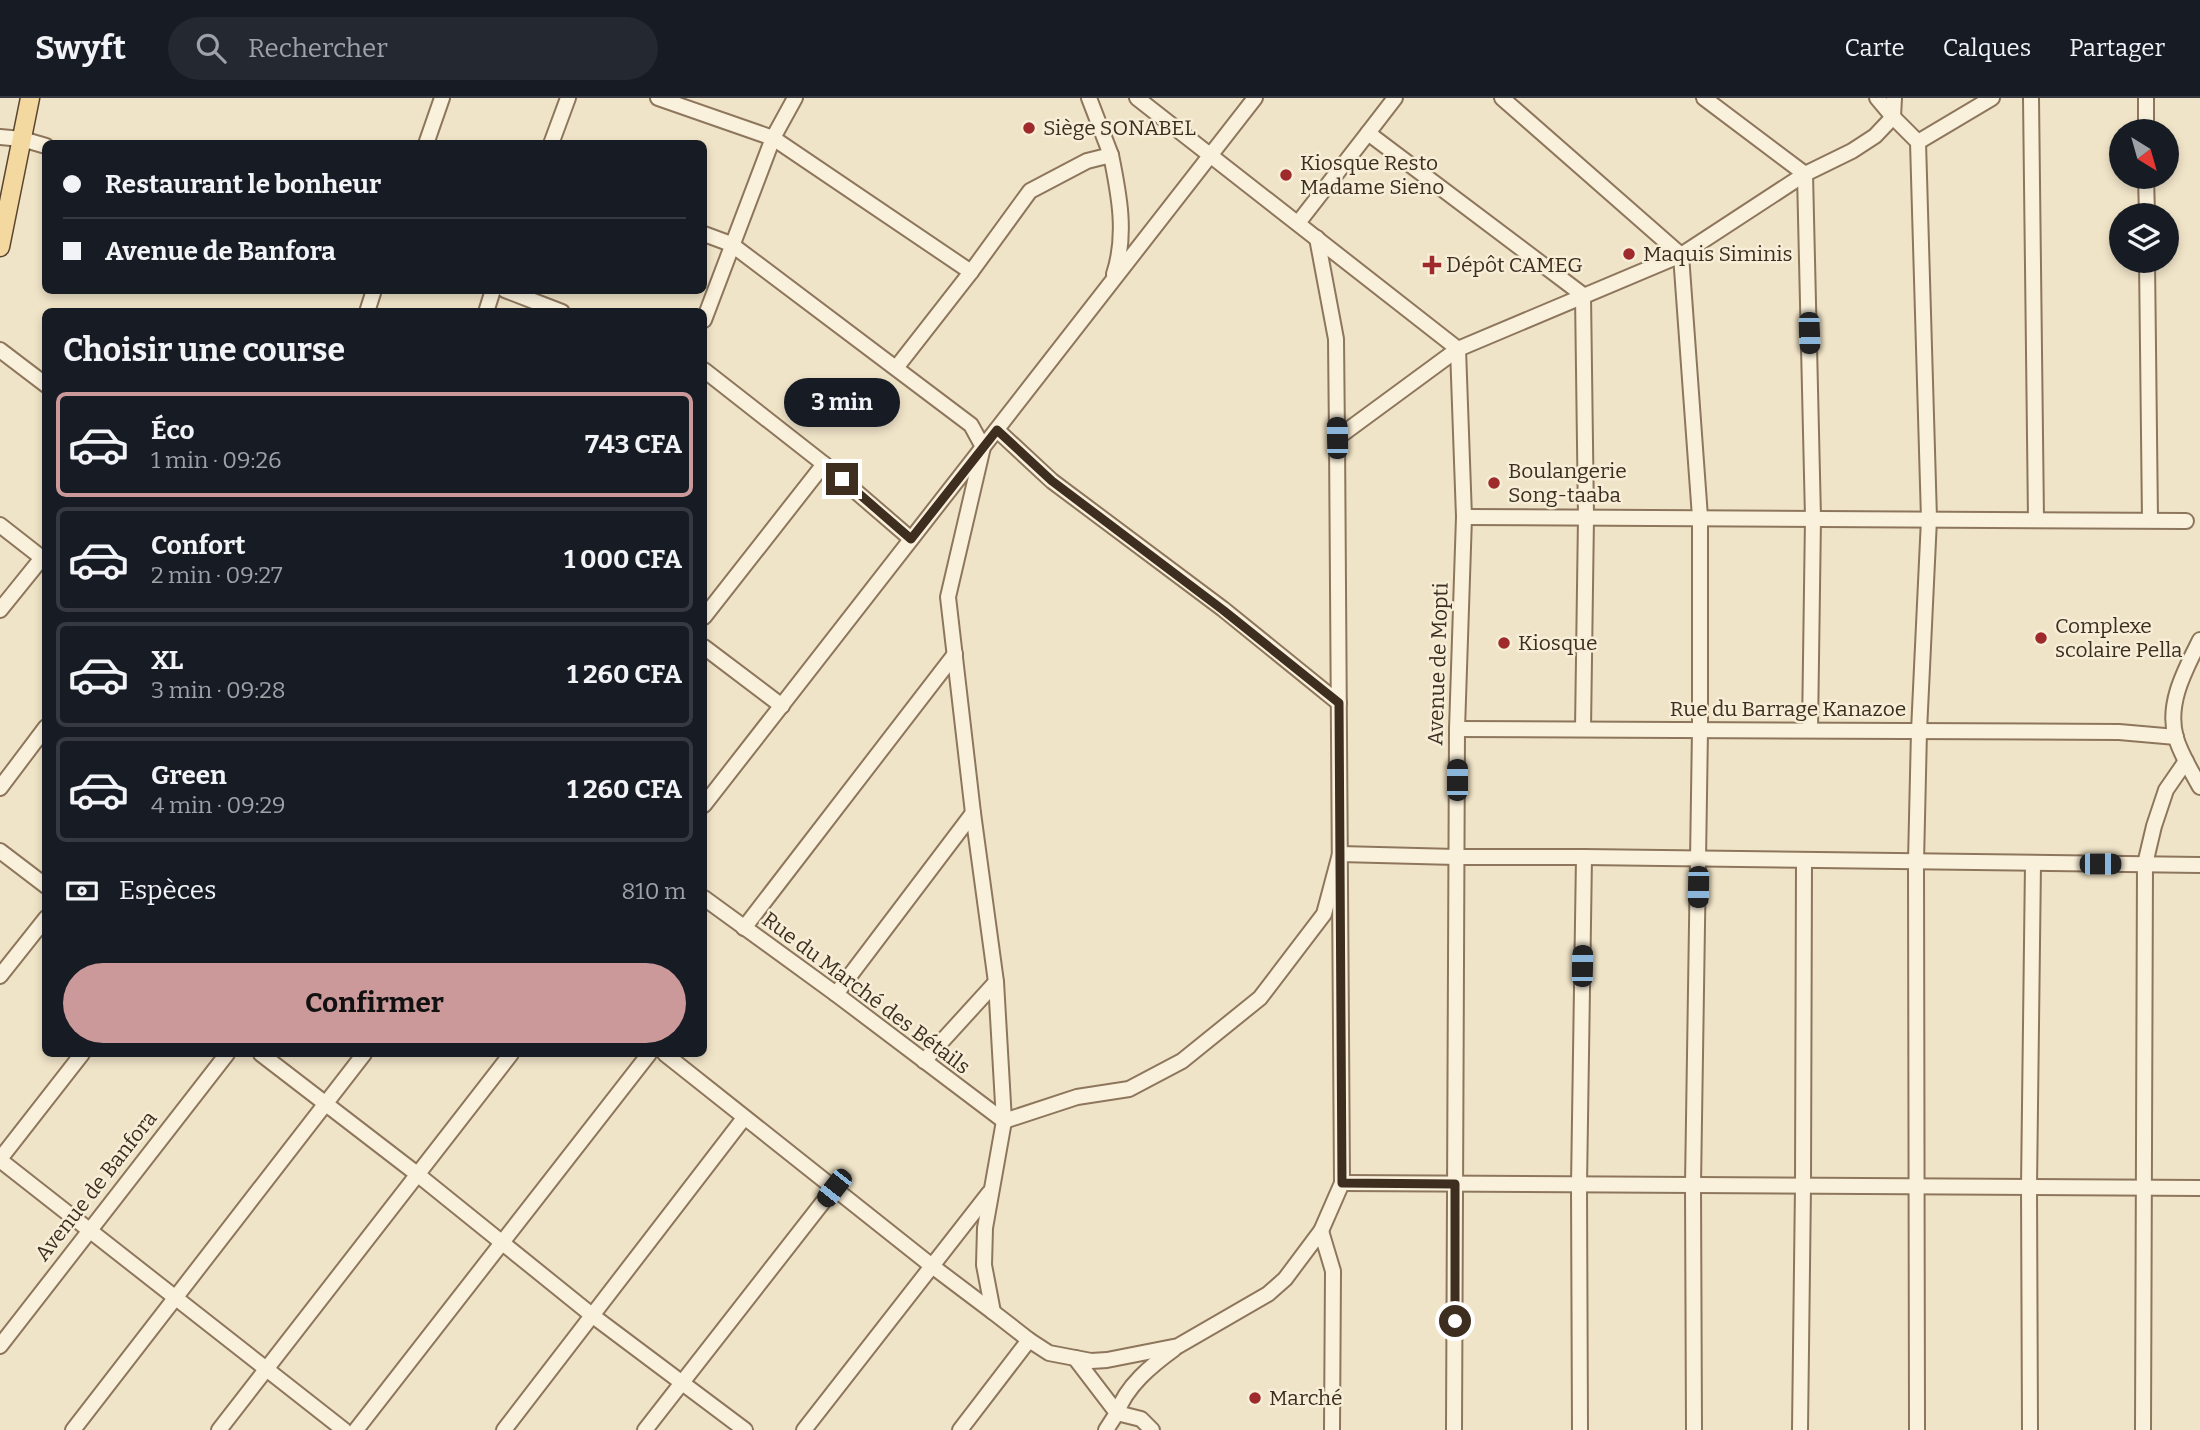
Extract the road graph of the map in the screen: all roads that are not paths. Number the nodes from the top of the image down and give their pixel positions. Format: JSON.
{"nodes":[{"id":1,"x":30,"y":98,"type":"edge"},
{"id":2,"x":442,"y":98,"type":"edge"},
{"id":3,"x":568,"y":98,"type":"edge"},
{"id":4,"x":658,"y":98,"type":"edge"},
{"id":5,"x":795,"y":98,"type":"edge"},
{"id":6,"x":1089,"y":98,"type":"edge"},
{"id":7,"x":1137,"y":98,"type":"edge"},
{"id":8,"x":1255,"y":98,"type":"edge"},
{"id":9,"x":1395,"y":98,"type":"edge"},
{"id":10,"x":1502,"y":98,"type":"edge"},
{"id":11,"x":1704,"y":98,"type":"edge"},
{"id":12,"x":1877,"y":98,"type":"edge"},
{"id":13,"x":1894,"y":98,"type":"edge"},
{"id":14,"x":1992,"y":98,"type":"edge"},
{"id":15,"x":2031,"y":98,"type":"edge"},
{"id":16,"x":2146,"y":98,"type":"edge"},
{"id":17,"x":1893,"y":117,"type":"junction"},
{"id":18,"x":2146,"y":119,"type":"edge"},
{"id":19,"x":1368,"y":134,"type":"junction"},
{"id":20,"x":0,"y":137,"type":"edge"},
{"id":21,"x":773,"y":138,"type":"junction"},
{"id":22,"x":22,"y":139,"type":"junction"},
{"id":23,"x":427,"y":140,"type":"edge"},
{"id":24,"x":552,"y":140,"type":"edge"},
{"id":25,"x":1919,"y":142,"type":"junction"},
{"id":26,"x":42,"y":145,"type":"edge"},
{"id":27,"x":1111,"y":155,"type":"junction"},
{"id":28,"x":1211,"y":155,"type":"junction"},
{"id":29,"x":1805,"y":174,"type":"junction"},
{"id":30,"x":1298,"y":223,"type":"junction"},
{"id":31,"x":707,"y":235,"type":"edge"},
{"id":32,"x":1317,"y":238,"type":"junction"},
{"id":33,"x":731,"y":244,"type":"junction"},
{"id":34,"x":0,"y":247,"type":"edge"},
{"id":35,"x":1681,"y":255,"type":"junction"},
{"id":36,"x":971,"y":272,"type":"junction"},
{"id":37,"x":2147,"y":273,"type":"edge"},
{"id":38,"x":1110,"y":285,"type":"junction"},
{"id":39,"x":513,"y":294,"type":"edge"},
{"id":40,"x":1583,"y":295,"type":"junction"},
{"id":41,"x":540,"y":308,"type":"edge"},
{"id":42,"x":707,"y":312,"type":"edge"},
{"id":43,"x":1458,"y":349,"type":"junction"},
{"id":44,"x":0,"y":350,"type":"edge"},
{"id":45,"x":896,"y":368,"type":"junction"},
{"id":46,"x":707,"y":372,"type":"edge"},
{"id":47,"x":42,"y":381,"type":"edge"},
{"id":48,"x":997,"y":430,"type":"junction"},
{"id":49,"x":1337,"y":438,"type":"junction"},
{"id":50,"x":983,"y":447,"type":"junction"},
{"id":51,"x":824,"y":464,"type":"junction"},
{"id":52,"x":1464,"y":517,"type":"junction"},
{"id":53,"x":1586,"y":517,"type":"junction"},
{"id":54,"x":1700,"y":517,"type":"junction"},
{"id":55,"x":1813,"y":518,"type":"junction"},
{"id":56,"x":1928,"y":519,"type":"junction"},
{"id":57,"x":2036,"y":520,"type":"junction"},
{"id":58,"x":2150,"y":520,"type":"junction"},
{"id":59,"x":2186,"y":521,"type":"dead end"},
{"id":60,"x":0,"y":525,"type":"edge"},
{"id":61,"x":911,"y":539,"type":"junction"},
{"id":62,"x":42,"y":558,"type":"edge"},
{"id":63,"x":42,"y":562,"type":"edge"},
{"id":64,"x":0,"y":610,"type":"edge"},
{"id":65,"x":707,"y":613,"type":"edge"},
{"id":66,"x":2200,"y":640,"type":"edge"},
{"id":67,"x":707,"y":649,"type":"edge"},
{"id":68,"x":955,"y":654,"type":"junction"},
{"id":69,"x":1339,"y":703,"type":"junction"},
{"id":70,"x":782,"y":706,"type":"junction"},
{"id":71,"x":1457,"y":729,"type":"junction"},
{"id":72,"x":1583,"y":729,"type":"junction"},
{"id":73,"x":1700,"y":730,"type":"junction"},
{"id":74,"x":1810,"y":730,"type":"junction"},
{"id":75,"x":1919,"y":731,"type":"junction"},
{"id":76,"x":42,"y":732,"type":"edge"},
{"id":77,"x":2176,"y":737,"type":"junction"},
{"id":78,"x":2193,"y":763,"type":"edge"},
{"id":79,"x":2200,"y":787,"type":"edge"},
{"id":80,"x":0,"y":788,"type":"edge"},
{"id":81,"x":707,"y":801,"type":"edge"},
{"id":82,"x":973,"y":813,"type":"junction"},
{"id":83,"x":0,"y":851,"type":"edge"},
{"id":84,"x":1340,"y":854,"type":"junction"},
{"id":85,"x":1584,"y":857,"type":"junction"},
{"id":86,"x":1456,"y":858,"type":"junction"},
{"id":87,"x":1698,"y":860,"type":"junction"},
{"id":88,"x":1804,"y":861,"type":"junction"},
{"id":89,"x":1916,"y":862,"type":"junction"},
{"id":90,"x":2033,"y":863,"type":"junction"},
{"id":91,"x":2145,"y":864,"type":"junction"},
{"id":92,"x":2200,"y":864,"type":"edge"},
{"id":93,"x":42,"y":883,"type":"edge"},
{"id":94,"x":707,"y":900,"type":"edge"},
{"id":95,"x":42,"y":923,"type":"edge"},
{"id":96,"x":744,"y":928,"type":"junction"},
{"id":97,"x":0,"y":976,"type":"edge"},
{"id":98,"x":996,"y":982,"type":"junction"},
{"id":99,"x":836,"y":994,"type":"junction"},
{"id":100,"x":80,"y":1057,"type":"edge"},
{"id":101,"x":226,"y":1057,"type":"edge"},
{"id":102,"x":265,"y":1057,"type":"edge"},
{"id":103,"x":362,"y":1057,"type":"edge"},
{"id":104,"x":509,"y":1057,"type":"edge"},
{"id":105,"x":647,"y":1057,"type":"edge"},
{"id":106,"x":669,"y":1057,"type":"edge"},
{"id":107,"x":924,"y":1061,"type":"junction"},
{"id":108,"x":325,"y":1104,"type":"junction"},
{"id":109,"x":744,"y":1118,"type":"junction"},
{"id":110,"x":1004,"y":1121,"type":"junction"},
{"id":111,"x":0,"y":1159,"type":"edge"},
{"id":112,"x":416,"y":1174,"type":"junction"},
{"id":113,"x":1342,"y":1183,"type":"junction"},
{"id":114,"x":1455,"y":1184,"type":"junction"},
{"id":115,"x":1579,"y":1185,"type":"junction"},
{"id":116,"x":1693,"y":1185,"type":"junction"},
{"id":117,"x":1804,"y":1186,"type":"junction"},
{"id":118,"x":1915,"y":1186,"type":"junction"},
{"id":119,"x":2029,"y":1187,"type":"junction"},
{"id":120,"x":834,"y":1188,"type":"junction"},
{"id":121,"x":2144,"y":1188,"type":"junction"},
{"id":122,"x":2200,"y":1188,"type":"edge"},
{"id":123,"x":992,"y":1189,"type":"junction"},
{"id":124,"x":90,"y":1230,"type":"junction"},
{"id":125,"x":1321,"y":1231,"type":"junction"},
{"id":126,"x":501,"y":1243,"type":"junction"},
{"id":127,"x":932,"y":1266,"type":"junction"},
{"id":128,"x":176,"y":1297,"type":"junction"},
{"id":129,"x":993,"y":1312,"type":"junction"},
{"id":130,"x":593,"y":1316,"type":"junction"},
{"id":131,"x":1029,"y":1340,"type":"junction"},
{"id":132,"x":0,"y":1346,"type":"edge"},
{"id":133,"x":1178,"y":1346,"type":"junction"},
{"id":134,"x":1075,"y":1358,"type":"junction"},
{"id":135,"x":266,"y":1368,"type":"junction"},
{"id":136,"x":683,"y":1382,"type":"junction"},
{"id":137,"x":1117,"y":1413,"type":"junction"},
{"id":138,"x":73,"y":1430,"type":"edge"},
{"id":139,"x":219,"y":1430,"type":"edge"},
{"id":140,"x":344,"y":1430,"type":"edge"},
{"id":141,"x":356,"y":1430,"type":"edge"},
{"id":142,"x":504,"y":1430,"type":"edge"},
{"id":143,"x":645,"y":1430,"type":"edge"},
{"id":144,"x":745,"y":1430,"type":"edge"},
{"id":145,"x":804,"y":1430,"type":"edge"},
{"id":146,"x":960,"y":1430,"type":"edge"},
{"id":147,"x":1106,"y":1430,"type":"edge"},
{"id":148,"x":1152,"y":1430,"type":"edge"},
{"id":149,"x":1332,"y":1430,"type":"edge"},
{"id":150,"x":1454,"y":1430,"type":"edge"},
{"id":151,"x":1580,"y":1430,"type":"edge"},
{"id":152,"x":1694,"y":1430,"type":"edge"},
{"id":153,"x":1800,"y":1430,"type":"edge"},
{"id":154,"x":1917,"y":1430,"type":"edge"},
{"id":155,"x":2030,"y":1430,"type":"edge"},
{"id":156,"x":2143,"y":1430,"type":"edge"}],
"edges":[{"from":1,"to":22,"type":"main road"},
{"from":2,"to":23,"type":"street"},
{"from":3,"to":24,"type":"street"},
{"from":4,"to":21,"type":"street"},
{"from":5,"to":21,"type":"street"},
{"from":6,"to":27,"type":"street"},
{"from":7,"to":28,"type":"street"},
{"from":8,"to":28,"type":"street"},
{"from":9,"to":19,"type":"street"},
{"from":10,"to":35,"type":"street"},
{"from":11,"to":29,"type":"street"},
{"from":12,"to":17,"type":"street"},
{"from":13,"to":17,"type":"street"},
{"from":14,"to":25,"type":"street"},
{"from":15,"to":57,"type":"street"},
{"from":16,"to":18,"type":"street"},
{"from":17,"to":25,"type":"street"},
{"from":17,"to":29,"type":"street"},
{"from":19,"to":30,"type":"street"},
{"from":19,"to":40,"type":"street"},
{"from":20,"to":22,"type":"street"},
{"from":21,"to":33,"type":"street"},
{"from":21,"to":36,"type":"street"},
{"from":22,"to":26,"type":"street"},
{"from":22,"to":34,"type":"main road"},
{"from":25,"to":56,"type":"street"},
{"from":27,"to":36,"type":"street"},
{"from":27,"to":38,"type":"street"},
{"from":28,"to":30,"type":"street"},
{"from":28,"to":38,"type":"street"},
{"from":29,"to":35,"type":"street"},
{"from":29,"to":55,"type":"street"},
{"from":30,"to":32,"type":"street"},
{"from":31,"to":33,"type":"street"},
{"from":32,"to":43,"type":"street"},
{"from":32,"to":49,"type":"street"},
{"from":33,"to":42,"type":"street"},
{"from":33,"to":45,"type":"street"},
{"from":35,"to":40,"type":"street"},
{"from":35,"to":54,"type":"street"},
{"from":36,"to":45,"type":"street"},
{"from":37,"to":58,"type":"street"},
{"from":38,"to":48,"type":"street"},
{"from":39,"to":41,"type":"street"},
{"from":40,"to":43,"type":"street"},
{"from":40,"to":53,"type":"street"},
{"from":43,"to":49,"type":"street"},
{"from":43,"to":52,"type":"street","name":"Avenue de Mopti"},
{"from":44,"to":47,"type":"street"},
{"from":45,"to":50,"type":"street"},
{"from":46,"to":51,"type":"street"},
{"from":48,"to":50,"type":"street"},
{"from":48,"to":69,"type":"street"},
{"from":49,"to":69,"type":"street"},
{"from":50,"to":61,"type":"street"},
{"from":50,"to":68,"type":"street"},
{"from":51,"to":61,"type":"street"},
{"from":51,"to":65,"type":"street"},
{"from":52,"to":53,"type":"street"},
{"from":52,"to":71,"type":"street","name":"Avenue de Mopti"},
{"from":53,"to":54,"type":"street"},
{"from":53,"to":72,"type":"street"},
{"from":54,"to":55,"type":"street"},
{"from":54,"to":73,"type":"street"},
{"from":55,"to":56,"type":"street"},
{"from":55,"to":74,"type":"street"},
{"from":56,"to":57,"type":"street"},
{"from":56,"to":75,"type":"street"},
{"from":57,"to":58,"type":"street"},
{"from":58,"to":59,"type":"street"},
{"from":60,"to":62,"type":"street"},
{"from":61,"to":70,"type":"street"},
{"from":63,"to":64,"type":"street"},
{"from":66,"to":77,"type":"street"},
{"from":67,"to":70,"type":"street"},
{"from":68,"to":82,"type":"street"},
{"from":68,"to":96,"type":"street"},
{"from":69,"to":84,"type":"street"},
{"from":70,"to":81,"type":"street"},
{"from":71,"to":72,"type":"street","name":"Rue du Barrage Kanazoe"},
{"from":71,"to":86,"type":"street","name":"Avenue de Mopti"},
{"from":72,"to":73,"type":"street","name":"Rue du Barrage Kanazoe"},
{"from":73,"to":74,"type":"street","name":"Rue du Barrage Kanazoe"},
{"from":73,"to":87,"type":"street"},
{"from":74,"to":75,"type":"street","name":"Rue du Barrage Kanazoe"},
{"from":75,"to":77,"type":"street","name":"Rue du Barrage Kanazoe"},
{"from":75,"to":89,"type":"street"},
{"from":76,"to":80,"type":"street"},
{"from":77,"to":78,"type":"street"},
{"from":78,"to":79,"type":"street"},
{"from":78,"to":91,"type":"street"},
{"from":82,"to":98,"type":"street"},
{"from":82,"to":99,"type":"street"},
{"from":83,"to":93,"type":"street"},
{"from":84,"to":86,"type":"street"},
{"from":84,"to":110,"type":"street"},
{"from":84,"to":113,"type":"street"},
{"from":85,"to":86,"type":"street"},
{"from":85,"to":87,"type":"street"},
{"from":85,"to":115,"type":"street"},
{"from":86,"to":114,"type":"street","name":"Avenue de Mopti"},
{"from":87,"to":88,"type":"street"},
{"from":87,"to":116,"type":"street"},
{"from":88,"to":89,"type":"street"},
{"from":88,"to":117,"type":"street"},
{"from":89,"to":90,"type":"street"},
{"from":89,"to":118,"type":"street"},
{"from":90,"to":91,"type":"street"},
{"from":90,"to":119,"type":"street"},
{"from":91,"to":92,"type":"street"},
{"from":91,"to":121,"type":"street"},
{"from":94,"to":96,"type":"street","name":"Rue du Marché des Bétails"},
{"from":95,"to":97,"type":"street"},
{"from":96,"to":99,"type":"street","name":"Rue du Marché des Bétails"},
{"from":98,"to":107,"type":"street"},
{"from":98,"to":110,"type":"street"},
{"from":99,"to":107,"type":"street","name":"Rue du Marché des Bétails"},
{"from":100,"to":111,"type":"street"},
{"from":101,"to":124,"type":"street","name":"Avenue de Banfora"},
{"from":102,"to":108,"type":"street"},
{"from":103,"to":108,"type":"street"},
{"from":104,"to":112,"type":"street"},
{"from":105,"to":126,"type":"street"},
{"from":106,"to":109,"type":"street"},
{"from":107,"to":110,"type":"street","name":"Rue du Marché des Bétails"},
{"from":108,"to":112,"type":"street"},
{"from":108,"to":128,"type":"street"},
{"from":109,"to":120,"type":"street"},
{"from":109,"to":130,"type":"street"},
{"from":110,"to":123,"type":"street"},
{"from":111,"to":124,"type":"street"},
{"from":112,"to":126,"type":"street"},
{"from":112,"to":135,"type":"street"},
{"from":113,"to":114,"type":"street"},
{"from":113,"to":125,"type":"street"},
{"from":114,"to":115,"type":"street"},
{"from":114,"to":150,"type":"street","name":"Avenue de Mopti"},
{"from":115,"to":116,"type":"street"},
{"from":115,"to":151,"type":"street"},
{"from":116,"to":117,"type":"street"},
{"from":116,"to":152,"type":"street"},
{"from":117,"to":118,"type":"street"},
{"from":117,"to":153,"type":"street"},
{"from":118,"to":119,"type":"street"},
{"from":118,"to":154,"type":"street"},
{"from":119,"to":121,"type":"street"},
{"from":119,"to":155,"type":"street"},
{"from":120,"to":127,"type":"street"},
{"from":120,"to":136,"type":"street"},
{"from":121,"to":122,"type":"street"},
{"from":121,"to":156,"type":"street"},
{"from":123,"to":127,"type":"street"},
{"from":123,"to":129,"type":"street"},
{"from":124,"to":128,"type":"street"},
{"from":124,"to":132,"type":"street","name":"Avenue de Banfora"},
{"from":125,"to":133,"type":"street"},
{"from":125,"to":149,"type":"street"},
{"from":126,"to":130,"type":"street"},
{"from":126,"to":141,"type":"street"},
{"from":127,"to":129,"type":"street"},
{"from":127,"to":145,"type":"street"},
{"from":128,"to":135,"type":"street"},
{"from":128,"to":138,"type":"street"},
{"from":129,"to":131,"type":"street"},
{"from":130,"to":136,"type":"street"},
{"from":130,"to":142,"type":"street"},
{"from":131,"to":134,"type":"street"},
{"from":131,"to":146,"type":"street"},
{"from":133,"to":134,"type":"street"},
{"from":133,"to":137,"type":"street"},
{"from":134,"to":137,"type":"street"},
{"from":135,"to":139,"type":"street"},
{"from":135,"to":140,"type":"street"},
{"from":136,"to":143,"type":"street"},
{"from":136,"to":144,"type":"street"},
{"from":137,"to":147,"type":"street"},
{"from":137,"to":148,"type":"street"}]}
